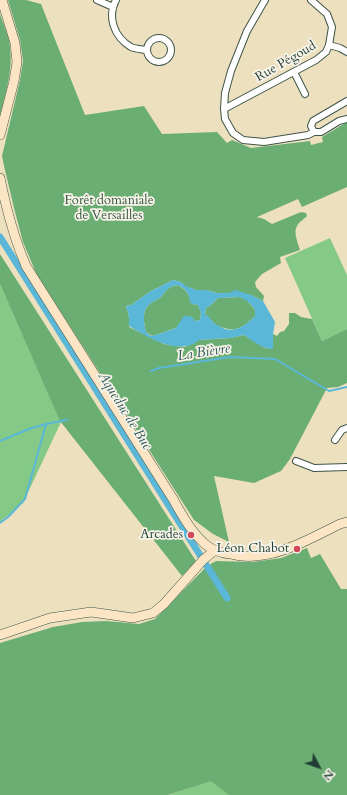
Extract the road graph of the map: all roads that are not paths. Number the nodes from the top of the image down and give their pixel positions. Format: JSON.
{"nodes":[{"id":1,"x":2,"y":0,"type":"edge"},
{"id":2,"x":97,"y":0,"type":"edge"},
{"id":3,"x":116,"y":0,"type":"edge"},
{"id":4,"x":265,"y":0,"type":"edge"},
{"id":5,"x":311,"y":0,"type":"edge"},
{"id":6,"x":113,"y":6,"type":"junction"},
{"id":7,"x":329,"y":45,"type":"junction"},
{"id":8,"x":146,"y":50,"type":"junction"},
{"id":9,"x":347,"y":52,"type":"edge"},
{"id":10,"x":294,"y":72,"type":"junction"},
{"id":11,"x":305,"y":94,"type":"dead end"},
{"id":12,"x":347,"y":101,"type":"edge"},
{"id":13,"x":224,"y":109,"type":"junction"},
{"id":14,"x":347,"y":119,"type":"edge"},
{"id":15,"x":314,"y":132,"type":"junction"},
{"id":16,"x":0,"y":135,"type":"edge"},
{"id":17,"x":0,"y":178,"type":"edge"},
{"id":18,"x":347,"y":428,"type":"edge"},
{"id":19,"x":335,"y":440,"type":"dead end"},
{"id":20,"x":296,"y":461,"type":"dead end"},
{"id":21,"x":347,"y":467,"type":"edge"},
{"id":22,"x":347,"y":522,"type":"edge"},
{"id":23,"x":215,"y":550,"type":"junction"},
{"id":24,"x":0,"y":635,"type":"edge"}],
"edges":[{"from":1,"to":16,"type":"main road"},
{"from":2,"to":6,"type":"street"},
{"from":3,"to":6,"type":"street"},
{"from":4,"to":13,"type":"street"},
{"from":5,"to":7,"type":"street","name":"Rue Pégoud"},
{"from":6,"to":8,"type":"street"},
{"from":7,"to":9,"type":"street"},
{"from":7,"to":10,"type":"street","name":"Rue Pégoud"},
{"from":8,"to":8,"type":"street"},
{"from":10,"to":11,"type":"street"},
{"from":10,"to":13,"type":"street","name":"Rue Pégoud"},
{"from":12,"to":15,"type":"street"},
{"from":13,"to":15,"type":"street"},
{"from":14,"to":15,"type":"street"},
{"from":17,"to":23,"type":"main road"},
{"from":18,"to":19,"type":"street"},
{"from":20,"to":21,"type":"street"},
{"from":22,"to":23,"type":"main road"},
{"from":23,"to":24,"type":"main road"}]}
